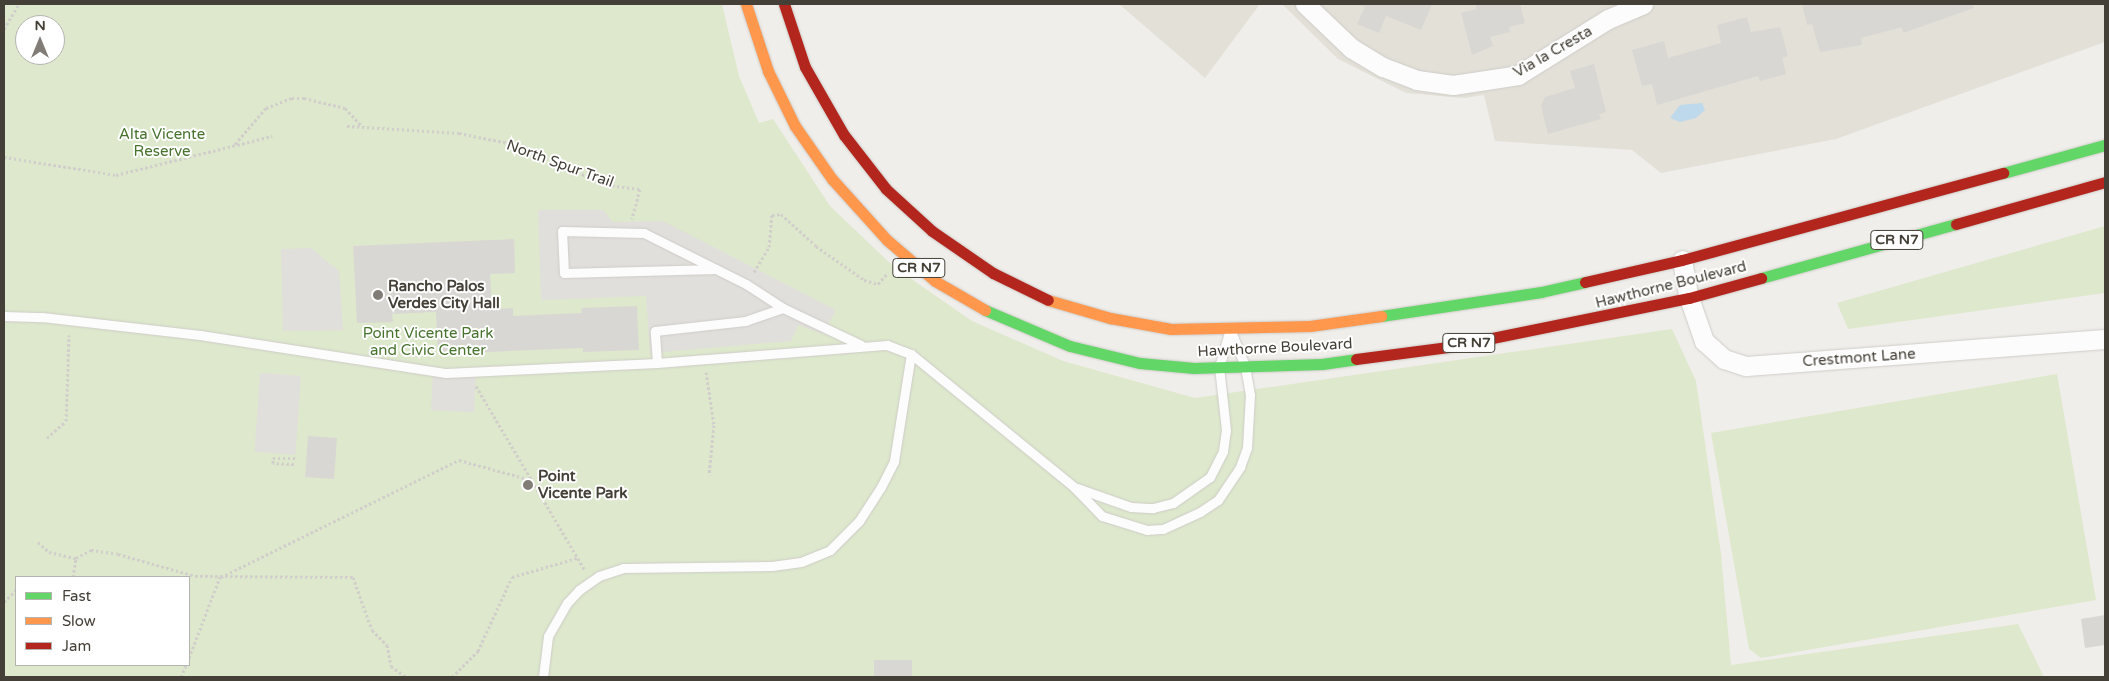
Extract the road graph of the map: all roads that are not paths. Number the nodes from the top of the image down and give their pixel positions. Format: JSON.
{"nodes":[{"id":1,"x":746,"y":4,"type":"edge"},
{"id":2,"x":784,"y":4,"type":"edge"},
{"id":3,"x":1304,"y":4,"type":"edge"},
{"id":4,"x":1643,"y":4,"type":"edge"},
{"id":5,"x":2105,"y":145,"type":"edge"},
{"id":6,"x":2105,"y":182,"type":"edge"},
{"id":7,"x":1682,"y":260,"type":"junction"},
{"id":8,"x":716,"y":269,"type":"junction"},
{"id":9,"x":1689,"y":298,"type":"junction"},
{"id":10,"x":783,"y":308,"type":"junction"},
{"id":11,"x":4,"y":316,"type":"edge"},
{"id":12,"x":1230,"y":329,"type":"junction"},
{"id":13,"x":2105,"y":339,"type":"edge"},
{"id":14,"x":861,"y":345,"type":"junction"},
{"id":15,"x":910,"y":354,"type":"junction"},
{"id":16,"x":657,"y":363,"type":"junction"},
{"id":17,"x":1245,"y":366,"type":"junction"},
{"id":18,"x":1218,"y":367,"type":"junction"},
{"id":19,"x":1074,"y":487,"type":"junction"},
{"id":20,"x":543,"y":677,"type":"edge"}],
"edges":[{"from":1,"to":18,"type":"main road","name":"Hawthorne Boulevard","number":"CR N7"},
{"from":2,"to":12,"type":"main road","name":"Hawthorne Boulevard","number":"CR N7"},
{"from":3,"to":4,"type":"street","name":"Via la Cresta"},
{"from":5,"to":7,"type":"main road","name":"Hawthorne Boulevard","number":"CR N7"},
{"from":6,"to":9,"type":"main road","name":"Hawthorne Boulevard","number":"CR N7"},
{"from":7,"to":9,"type":"street","name":"Crestmont Lane"},
{"from":7,"to":12,"type":"main road","name":"Hawthorne Boulevard","number":"CR N7"},
{"from":8,"to":8,"type":"lane"},
{"from":8,"to":10,"type":"lane"},
{"from":9,"to":13,"type":"street","name":"Crestmont Lane"},
{"from":9,"to":17,"type":"main road","name":"Hawthorne Boulevard","number":"CR N7"},
{"from":10,"to":14,"type":"lane"},
{"from":10,"to":16,"type":"lane"},
{"from":11,"to":16,"type":"lane"},
{"from":12,"to":17,"type":"lane"},
{"from":12,"to":18,"type":"lane"},
{"from":14,"to":15,"type":"lane"},
{"from":14,"to":16,"type":"lane"},
{"from":15,"to":19,"type":"lane"},
{"from":15,"to":20,"type":"lane"},
{"from":17,"to":18,"type":"main road","name":"Hawthorne Boulevard","number":"CR N7"},
{"from":17,"to":19,"type":"lane"},
{"from":18,"to":19,"type":"lane"}]}
